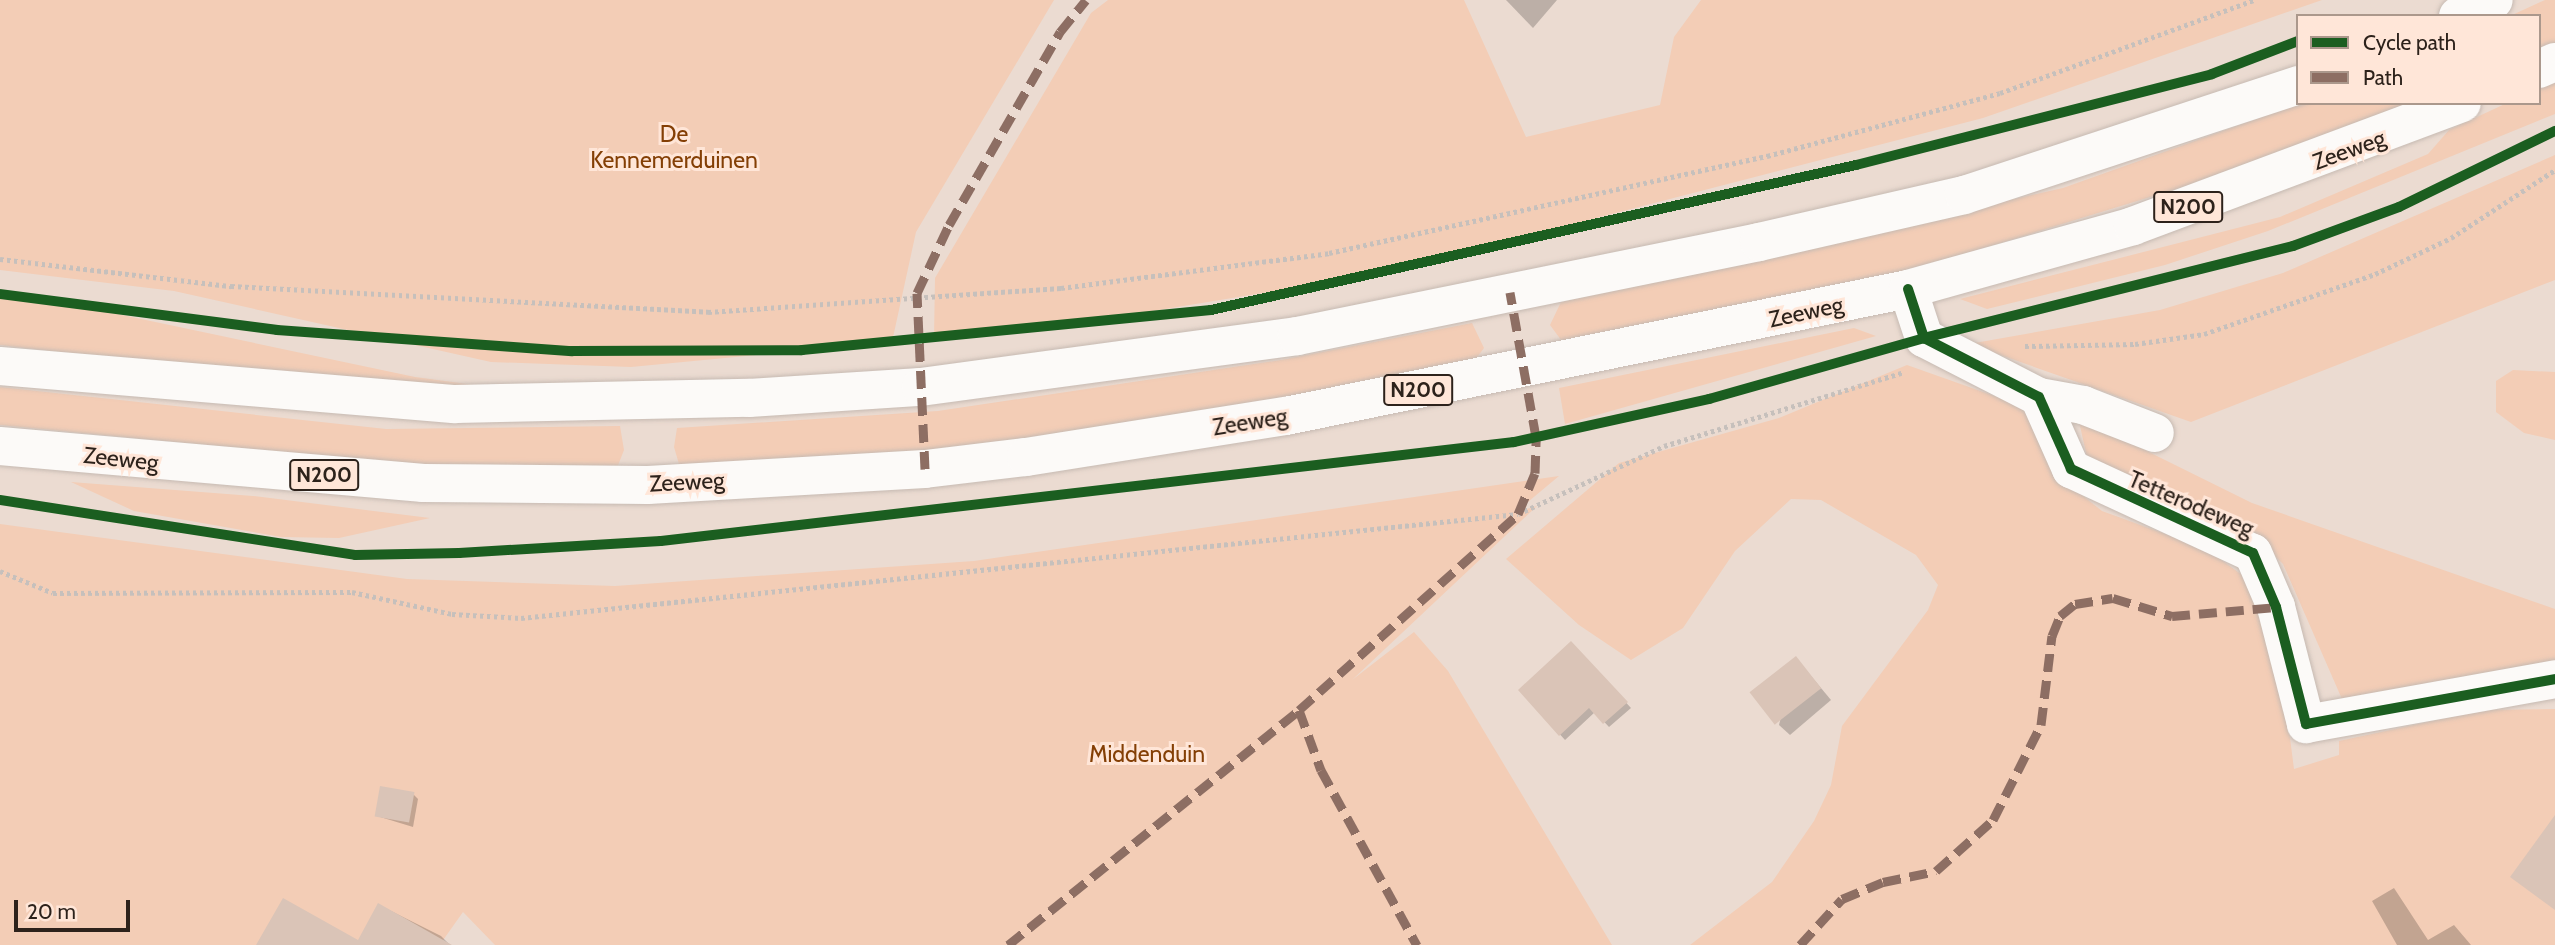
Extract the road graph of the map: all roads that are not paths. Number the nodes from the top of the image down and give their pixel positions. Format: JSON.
{"nodes":[{"id":1,"x":2494,"y":0,"type":"edge"},
{"id":2,"x":2462,"y":14,"type":"edge"},
{"id":3,"x":2296,"y":86,"type":"edge"},
{"id":4,"x":2457,"y":105,"type":"edge"},
{"id":5,"x":1908,"y":289,"type":"junction"},
{"id":6,"x":0,"y":366,"type":"edge"},
{"id":7,"x":2039,"y":397,"type":"junction"},
{"id":8,"x":2155,"y":433,"type":"dead end"},
{"id":9,"x":0,"y":446,"type":"edge"},
{"id":10,"x":2555,"y":679,"type":"edge"}],
"edges":[{"from":1,"to":2,"type":"main road"},
{"from":3,"to":6,"type":"main road"},
{"from":4,"to":5,"type":"main road","name":"Zeeweg","number":"N200"},
{"from":5,"to":7,"type":"main road"},
{"from":5,"to":9,"type":"main road","name":"Zeeweg","number":"N200"},
{"from":7,"to":8,"type":"main road"},
{"from":7,"to":10,"type":"main road","name":"Tetterodeweg"}]}
